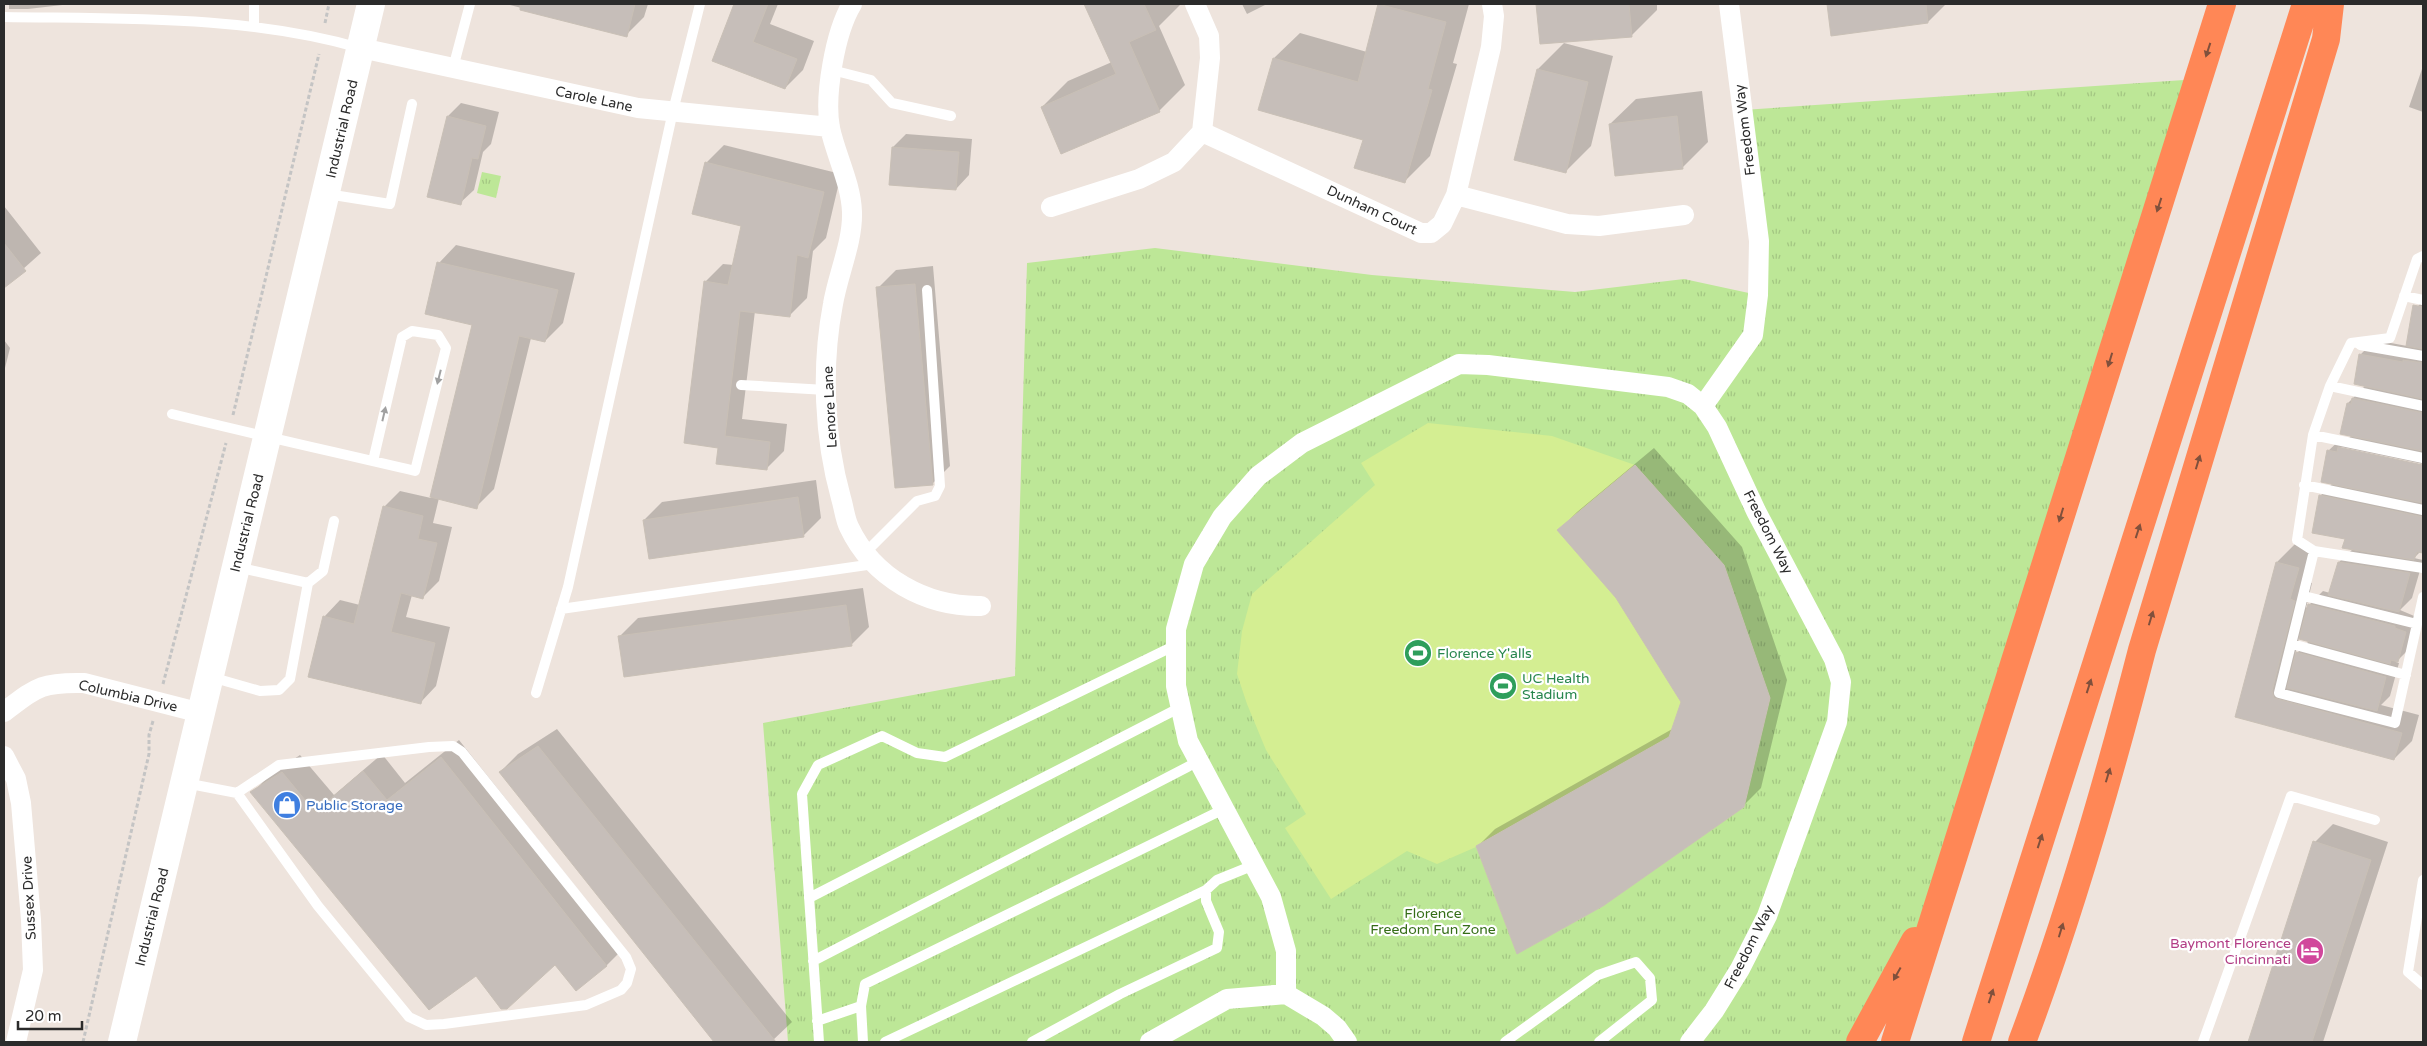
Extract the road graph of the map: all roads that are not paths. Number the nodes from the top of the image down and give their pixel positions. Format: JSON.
{"nodes":[{"id":1,"x":254,"y":4,"type":"edge"},
{"id":2,"x":372,"y":4,"type":"edge"},
{"id":3,"x":470,"y":4,"type":"edge"},
{"id":4,"x":700,"y":4,"type":"edge"},
{"id":5,"x":852,"y":4,"type":"edge"},
{"id":6,"x":1195,"y":4,"type":"edge"},
{"id":7,"x":1492,"y":4,"type":"edge"},
{"id":8,"x":1730,"y":4,"type":"edge"},
{"id":9,"x":2222,"y":4,"type":"edge"},
{"id":10,"x":2306,"y":4,"type":"edge"},
{"id":11,"x":2330,"y":4,"type":"edge"},
{"id":12,"x":4,"y":16,"type":"edge"},
{"id":13,"x":254,"y":26,"type":"junction"},
{"id":14,"x":361,"y":48,"type":"junction"},
{"id":15,"x":453,"y":68,"type":"junction"},
{"id":16,"x":832,"y":70,"type":"junction"},
{"id":17,"x":412,"y":104,"type":"dead end"},
{"id":18,"x":674,"y":111,"type":"junction"},
{"id":19,"x":951,"y":116,"type":"dead end"},
{"id":20,"x":830,"y":127,"type":"junction"},
{"id":21,"x":1202,"y":132,"type":"junction"},
{"id":22,"x":327,"y":194,"type":"junction"},
{"id":23,"x":1456,"y":195,"type":"junction"},
{"id":24,"x":1050,"y":207,"type":"dead end"},
{"id":25,"x":1684,"y":214,"type":"dead end"},
{"id":26,"x":2423,"y":256,"type":"edge"},
{"id":27,"x":926,"y":290,"type":"dead end"},
{"id":28,"x":2404,"y":296,"type":"junction"},
{"id":29,"x":2423,"y":300,"type":"edge"},
{"id":30,"x":2351,"y":344,"type":"junction"},
{"id":31,"x":2423,"y":356,"type":"edge"},
{"id":32,"x":741,"y":385,"type":"dead end"},
{"id":33,"x":2330,"y":386,"type":"junction"},
{"id":34,"x":826,"y":390,"type":"junction"},
{"id":35,"x":1703,"y":406,"type":"junction"},
{"id":36,"x":2423,"y":406,"type":"edge"},
{"id":37,"x":172,"y":414,"type":"dead end"},
{"id":38,"x":2313,"y":435,"type":"junction"},
{"id":39,"x":268,"y":436,"type":"junction"},
{"id":40,"x":2423,"y":458,"type":"edge"},
{"id":41,"x":373,"y":461,"type":"junction"},
{"id":42,"x":2304,"y":485,"type":"junction"},
{"id":43,"x":2423,"y":510,"type":"edge"},
{"id":44,"x":334,"y":521,"type":"dead end"},
{"id":45,"x":2314,"y":551,"type":"junction"},
{"id":46,"x":870,"y":558,"type":"junction"},
{"id":47,"x":236,"y":567,"type":"junction"},
{"id":48,"x":2423,"y":568,"type":"edge"},
{"id":49,"x":308,"y":584,"type":"junction"},
{"id":50,"x":2304,"y":596,"type":"junction"},
{"id":51,"x":2423,"y":597,"type":"edge"},
{"id":52,"x":981,"y":606,"type":"dead end"},
{"id":53,"x":561,"y":609,"type":"junction"},
{"id":54,"x":2417,"y":624,"type":"junction"},
{"id":55,"x":2292,"y":644,"type":"junction"},
{"id":56,"x":1176,"y":645,"type":"junction"},
{"id":57,"x":2406,"y":675,"type":"junction"},
{"id":58,"x":210,"y":676,"type":"junction"},
{"id":59,"x":536,"y":693,"type":"dead end"},
{"id":60,"x":1181,"y":707,"type":"junction"},
{"id":61,"x":4,"y":712,"type":"edge"},
{"id":62,"x":201,"y":712,"type":"junction"},
{"id":63,"x":4,"y":756,"type":"edge"},
{"id":64,"x":1199,"y":761,"type":"junction"},
{"id":65,"x":184,"y":782,"type":"junction"},
{"id":66,"x":237,"y":794,"type":"junction"},
{"id":67,"x":1224,"y":809,"type":"junction"},
{"id":68,"x":2375,"y":820,"type":"dead end"},
{"id":69,"x":1254,"y":865,"type":"junction"},
{"id":70,"x":2423,"y":880,"type":"edge"},
{"id":71,"x":1946,"y":885,"type":"junction"},
{"id":72,"x":1206,"y":890,"type":"junction"},
{"id":73,"x":809,"y":898,"type":"junction"},
{"id":74,"x":814,"y":961,"type":"junction"},
{"id":75,"x":2051,"y":964,"type":"junction"},
{"id":76,"x":2423,"y":986,"type":"edge"},
{"id":77,"x":1286,"y":994,"type":"junction"},
{"id":78,"x":861,"y":1006,"type":"junction"},
{"id":79,"x":817,"y":1021,"type":"junction"},
{"id":80,"x":16,"y":1042,"type":"edge"},
{"id":81,"x":122,"y":1042,"type":"edge"},
{"id":82,"x":819,"y":1042,"type":"edge"},
{"id":83,"x":863,"y":1042,"type":"edge"},
{"id":84,"x":885,"y":1042,"type":"edge"},
{"id":85,"x":1032,"y":1042,"type":"edge"},
{"id":86,"x":1150,"y":1042,"type":"edge"},
{"id":87,"x":1347,"y":1042,"type":"edge"},
{"id":88,"x":1506,"y":1042,"type":"edge"},
{"id":89,"x":1599,"y":1042,"type":"edge"},
{"id":90,"x":1690,"y":1042,"type":"edge"},
{"id":91,"x":1860,"y":1042,"type":"edge"},
{"id":92,"x":1895,"y":1042,"type":"edge"},
{"id":93,"x":1976,"y":1042,"type":"edge"},
{"id":94,"x":2022,"y":1042,"type":"edge"},
{"id":95,"x":2038,"y":1042,"type":"edge"},
{"id":96,"x":2203,"y":1042,"type":"edge"}],
"edges":[{"from":1,"to":13,"type":"lane"},
{"from":2,"to":14,"type":"main road","name":"Industrial Road"},
{"from":3,"to":15,"type":"lane"},
{"from":4,"to":18,"type":"lane"},
{"from":5,"to":16,"type":"street"},
{"from":6,"to":21,"type":"street"},
{"from":7,"to":23,"type":"street","name":"Dunham Court"},
{"from":8,"to":35,"type":"street","name":"Freedom Way"},
{"from":9,"to":71,"type":"highway","one_way":true},
{"from":93,"to":10,"type":"highway","one_way":true},
{"from":75,"to":11,"type":"highway","one_way":true},
{"from":12,"to":13,"type":"lane"},
{"from":13,"to":14,"type":"lane"},
{"from":14,"to":15,"type":"street","name":"Carole Lane"},
{"from":14,"to":22,"type":"main road","name":"Industrial Road"},
{"from":15,"to":18,"type":"street","name":"Carole Lane"},
{"from":16,"to":19,"type":"lane"},
{"from":16,"to":20,"type":"street"},
{"from":17,"to":22,"type":"lane"},
{"from":18,"to":20,"type":"street","name":"Carole Lane"},
{"from":18,"to":53,"type":"lane"},
{"from":20,"to":34,"type":"street","name":"Lenore Lane"},
{"from":21,"to":23,"type":"street","name":"Dunham Court"},
{"from":21,"to":24,"type":"street"},
{"from":22,"to":39,"type":"main road","name":"Industrial Road"},
{"from":23,"to":25,"type":"street"},
{"from":26,"to":28,"type":"lane"},
{"from":27,"to":46,"type":"lane"},
{"from":28,"to":29,"type":"lane"},
{"from":28,"to":30,"type":"lane"},
{"from":30,"to":31,"type":"lane"},
{"from":30,"to":33,"type":"lane"},
{"from":32,"to":34,"type":"lane"},
{"from":33,"to":36,"type":"lane"},
{"from":33,"to":38,"type":"lane"},
{"from":34,"to":46,"type":"street","name":"Lenore Lane"},
{"from":35,"to":56,"type":"street"},
{"from":35,"to":90,"type":"street","name":"Freedom Way"},
{"from":37,"to":39,"type":"lane"},
{"from":38,"to":40,"type":"lane"},
{"from":38,"to":42,"type":"lane"},
{"from":39,"to":41,"type":"lane"},
{"from":39,"to":47,"type":"main road","name":"Industrial Road"},
{"from":41,"to":41,"type":"lane","one_way":true},
{"from":42,"to":43,"type":"lane"},
{"from":42,"to":45,"type":"lane"},
{"from":44,"to":49,"type":"lane"},
{"from":45,"to":48,"type":"lane"},
{"from":45,"to":50,"type":"lane"},
{"from":46,"to":52,"type":"street","name":"Lenore Lane"},
{"from":46,"to":53,"type":"lane"},
{"from":47,"to":49,"type":"lane"},
{"from":47,"to":58,"type":"main road","name":"Industrial Road"},
{"from":49,"to":58,"type":"lane"},
{"from":50,"to":54,"type":"lane"},
{"from":50,"to":55,"type":"lane"},
{"from":51,"to":54,"type":"lane"},
{"from":53,"to":59,"type":"lane"},
{"from":54,"to":57,"type":"lane"},
{"from":55,"to":57,"type":"lane"},
{"from":55,"to":57,"type":"lane"},
{"from":56,"to":60,"type":"street"},
{"from":56,"to":73,"type":"lane"},
{"from":58,"to":62,"type":"main road","name":"Industrial Road"},
{"from":60,"to":64,"type":"street"},
{"from":60,"to":73,"type":"lane"},
{"from":61,"to":62,"type":"street","name":"Columbia Drive"},
{"from":62,"to":65,"type":"main road","name":"Industrial Road"},
{"from":63,"to":80,"type":"street","name":"Sussex Drive"},
{"from":64,"to":67,"type":"street"},
{"from":64,"to":74,"type":"lane"},
{"from":65,"to":66,"type":"lane"},
{"from":65,"to":81,"type":"main road","name":"Industrial Road"},
{"from":66,"to":66,"type":"lane"},
{"from":67,"to":69,"type":"street"},
{"from":67,"to":78,"type":"lane"},
{"from":68,"to":96,"type":"lane"},
{"from":69,"to":72,"type":"lane"},
{"from":69,"to":77,"type":"street"},
{"from":70,"to":76,"type":"lane"},
{"from":71,"to":91,"type":"highway","one_way":true},
{"from":71,"to":92,"type":"highway"},
{"from":72,"to":84,"type":"lane"},
{"from":72,"to":85,"type":"lane"},
{"from":73,"to":74,"type":"lane"},
{"from":74,"to":79,"type":"lane"},
{"from":75,"to":94,"type":"highway"},
{"from":75,"to":95,"type":"highway"},
{"from":77,"to":86,"type":"street"},
{"from":77,"to":87,"type":"street"},
{"from":78,"to":79,"type":"lane"},
{"from":78,"to":83,"type":"lane"},
{"from":79,"to":82,"type":"lane"},
{"from":88,"to":89,"type":"lane"}]}
